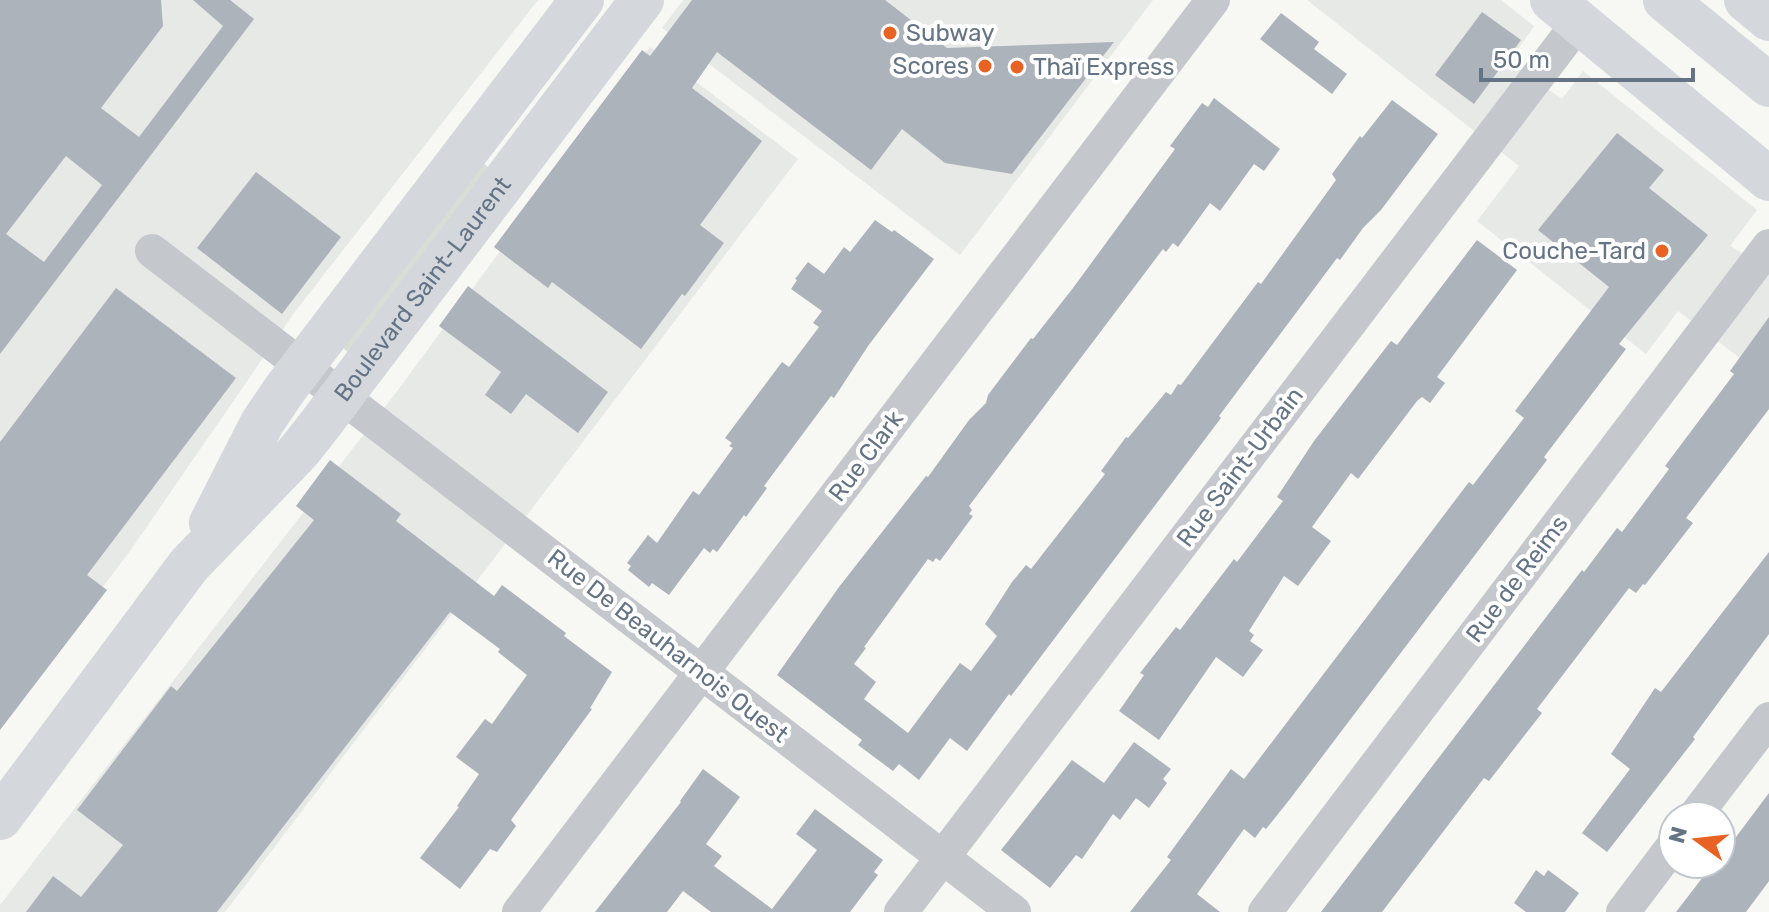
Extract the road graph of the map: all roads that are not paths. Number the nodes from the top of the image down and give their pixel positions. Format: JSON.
{"nodes":[{"id":1,"x":582,"y":0,"type":"edge"},
{"id":2,"x":642,"y":0,"type":"edge"},
{"id":3,"x":1213,"y":0,"type":"edge"},
{"id":4,"x":1665,"y":0,"type":"edge"},
{"id":5,"x":1746,"y":0,"type":"edge"},
{"id":6,"x":1566,"y":11,"type":"edge"},
{"id":7,"x":1769,"y":19,"type":"edge"},
{"id":8,"x":1769,"y":85,"type":"edge"},
{"id":9,"x":1769,"y":179,"type":"edge"},
{"id":10,"x":1769,"y":246,"type":"edge"},
{"id":11,"x":152,"y":251,"type":"dead end"},
{"id":12,"x":323,"y":380,"type":"junction"},
{"id":13,"x":702,"y":672,"type":"junction"},
{"id":14,"x":1769,"y":719,"type":"edge"},
{"id":15,"x":1707,"y":800,"type":"edge"},
{"id":16,"x":0,"y":818,"type":"edge"},
{"id":17,"x":943,"y":857,"type":"junction"},
{"id":18,"x":1657,"y":867,"type":"edge"},
{"id":19,"x":519,"y":912,"type":"edge"},
{"id":20,"x":901,"y":912,"type":"edge"},
{"id":21,"x":1014,"y":912,"type":"edge"},
{"id":22,"x":1265,"y":912,"type":"edge"},
{"id":23,"x":1623,"y":912,"type":"edge"}],
"edges":[{"from":1,"to":12,"type":"main road","name":"Boulevard Saint-Laurent"},
{"from":2,"to":12,"type":"main road","name":"Boulevard Saint-Laurent"},
{"from":3,"to":13,"type":"street","name":"Rue Clark"},
{"from":4,"to":8,"type":"main road"},
{"from":5,"to":7,"type":"main road"},
{"from":6,"to":9,"type":"main road"},
{"from":6,"to":17,"type":"street","name":"Rue Saint-Urbain"},
{"from":10,"to":22,"type":"street","name":"Rue de Reims"},
{"from":11,"to":12,"type":"street","name":"Rue De Beauharnois Ouest"},
{"from":12,"to":13,"type":"street","name":"Rue De Beauharnois Ouest"},
{"from":12,"to":16,"type":"main road","name":"Boulevard Saint-Laurent"},
{"from":13,"to":17,"type":"street","name":"Rue De Beauharnois Ouest"},
{"from":13,"to":19,"type":"street","name":"Rue Clark"},
{"from":14,"to":15,"type":"street"},
{"from":17,"to":20,"type":"street","name":"Rue Saint-Urbain"},
{"from":17,"to":21,"type":"street","name":"Rue De Beauharnois Ouest"},
{"from":18,"to":23,"type":"street"}]}
